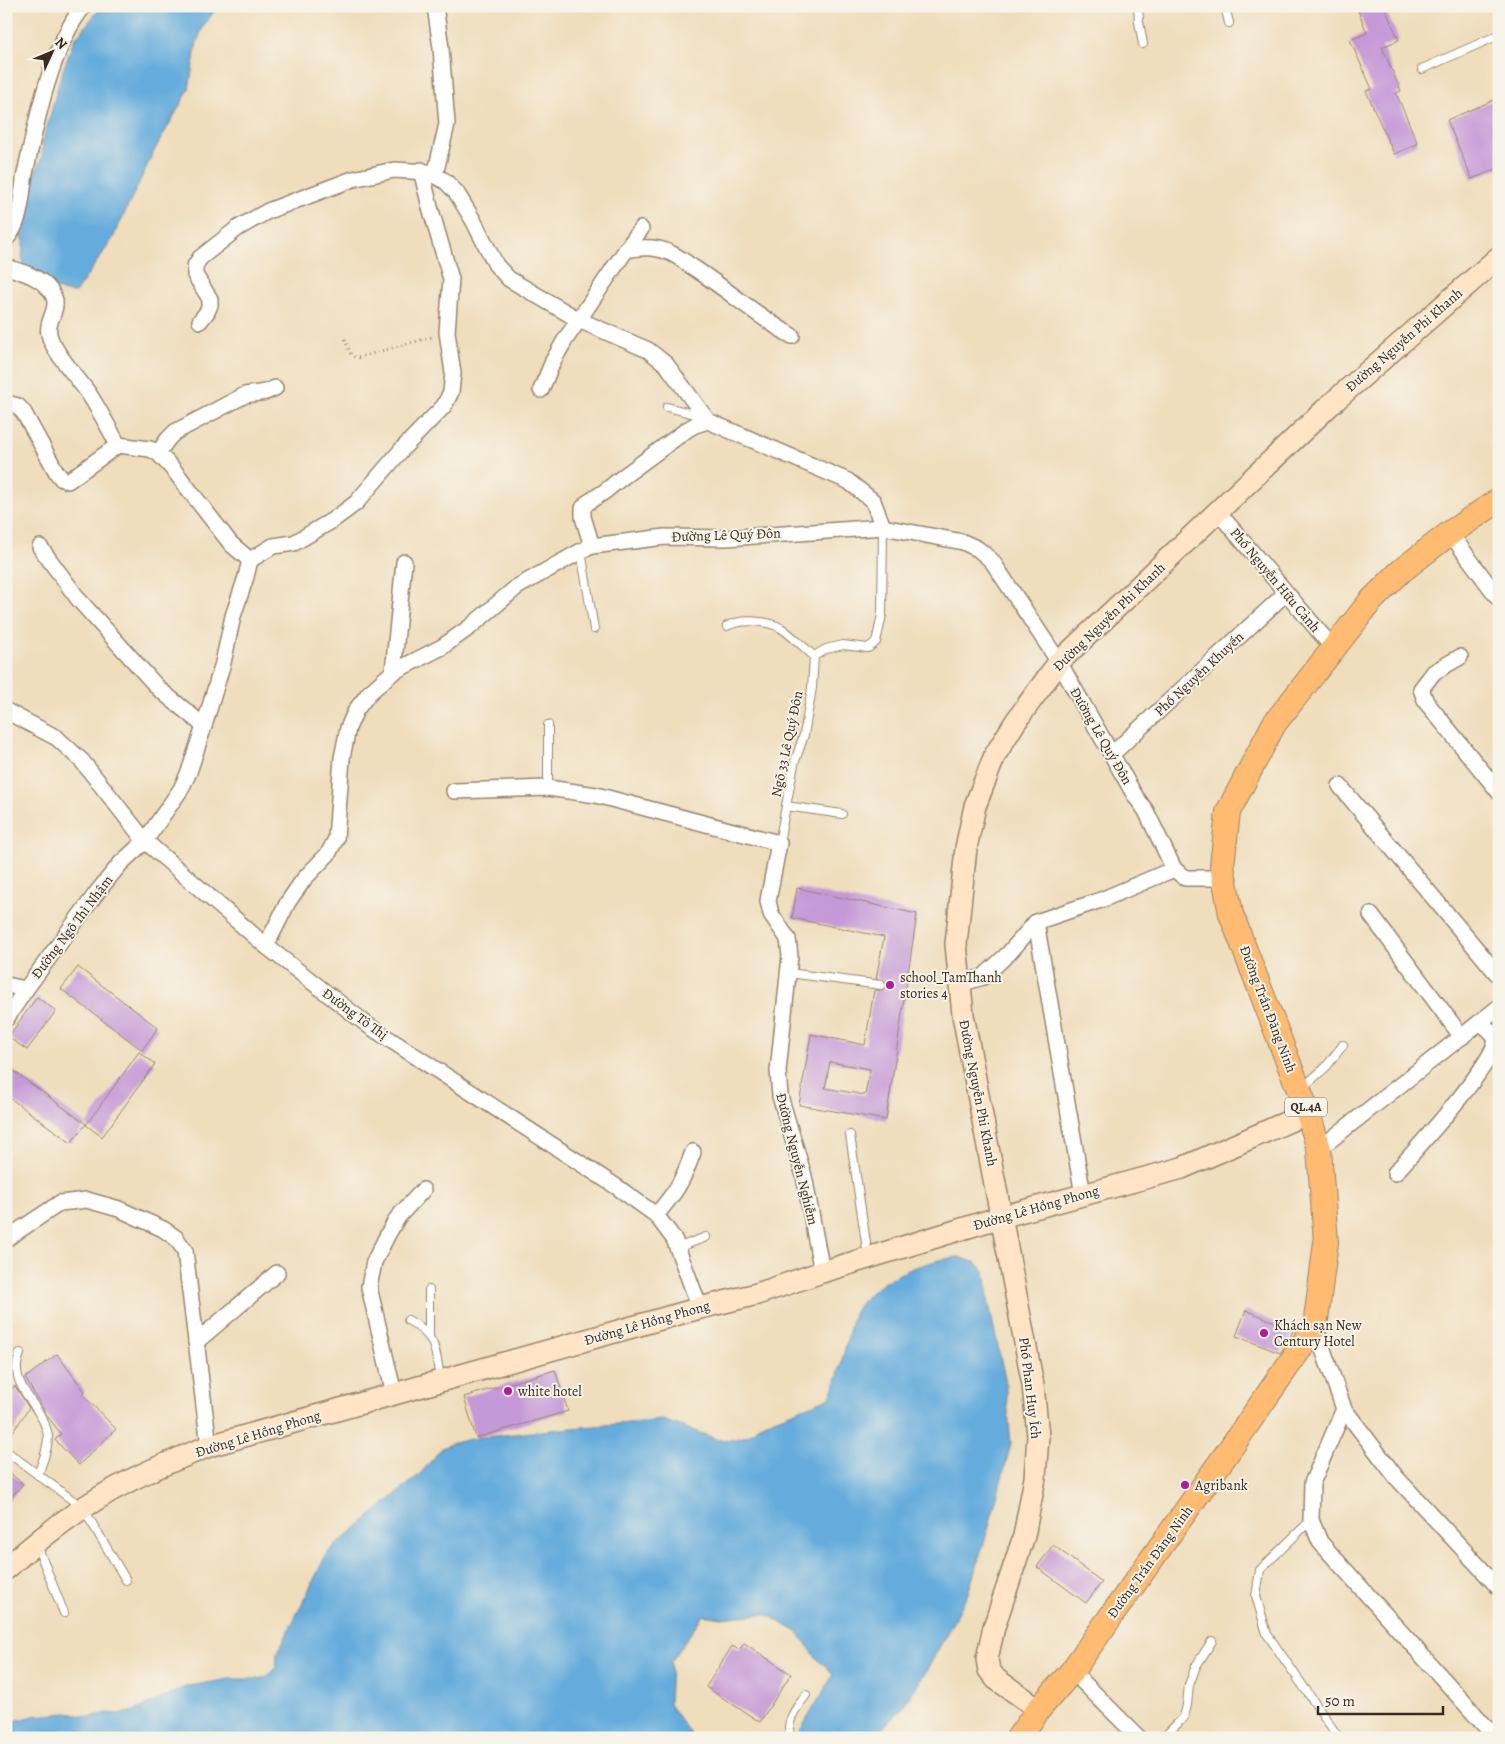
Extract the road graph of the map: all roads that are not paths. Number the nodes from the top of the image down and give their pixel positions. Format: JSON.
{"nodes":[{"id":1,"x":435,"y":6,"type":"edge"},
{"id":2,"x":1138,"y":6,"type":"edge"},
{"id":3,"x":1225,"y":6,"type":"edge"},
{"id":4,"x":76,"y":9,"type":"edge"},
{"id":5,"x":1229,"y":23,"type":"dead end"},
{"id":6,"x":1499,"y":35,"type":"edge"},
{"id":7,"x":1142,"y":44,"type":"dead end"},
{"id":8,"x":1422,"y":69,"type":"dead end"},
{"id":9,"x":428,"y":172,"type":"junction"},
{"id":10,"x":641,"y":228,"type":"dead end"},
{"id":11,"x":6,"y":239,"type":"edge"},
{"id":12,"x":626,"y":250,"type":"junction"},
{"id":13,"x":1499,"y":257,"type":"edge"},
{"id":14,"x":6,"y":267,"type":"edge"},
{"id":15,"x":579,"y":320,"type":"junction"},
{"id":16,"x":200,"y":321,"type":"dead end"},
{"id":17,"x":792,"y":336,"type":"dead end"},
{"id":18,"x":276,"y":388,"type":"dead end"},
{"id":19,"x":541,"y":390,"type":"dead end"},
{"id":20,"x":6,"y":407,"type":"edge"},
{"id":21,"x":668,"y":407,"type":"dead end"},
{"id":22,"x":706,"y":419,"type":"junction"},
{"id":23,"x":118,"y":444,"type":"junction"},
{"id":24,"x":158,"y":453,"type":"junction"},
{"id":25,"x":1499,"y":500,"type":"edge"},
{"id":26,"x":1218,"y":512,"type":"junction"},
{"id":27,"x":884,"y":527,"type":"junction"},
{"id":28,"x":1450,"y":533,"type":"junction"},
{"id":29,"x":40,"y":546,"type":"dead end"},
{"id":30,"x":586,"y":548,"type":"junction"},
{"id":31,"x":250,"y":560,"type":"junction"},
{"id":32,"x":404,"y":562,"type":"dead end"},
{"id":33,"x":1286,"y":593,"type":"junction"},
{"id":34,"x":1499,"y":599,"type":"edge"},
{"id":35,"x":727,"y":626,"type":"dead end"},
{"id":36,"x":594,"y":629,"type":"dead end"},
{"id":37,"x":1333,"y":648,"type":"junction"},
{"id":38,"x":814,"y":656,"type":"junction"},
{"id":39,"x":1460,"y":657,"type":"dead end"},
{"id":40,"x":1059,"y":662,"type":"junction"},
{"id":41,"x":393,"y":672,"type":"junction"},
{"id":42,"x":6,"y":711,"type":"edge"},
{"id":43,"x":548,"y":725,"type":"dead end"},
{"id":44,"x":204,"y":726,"type":"junction"},
{"id":45,"x":1112,"y":755,"type":"junction"},
{"id":46,"x":1340,"y":786,"type":"dead end"},
{"id":47,"x":548,"y":788,"type":"junction"},
{"id":48,"x":454,"y":791,"type":"dead end"},
{"id":49,"x":1499,"y":792,"type":"edge"},
{"id":50,"x":786,"y":806,"type":"junction"},
{"id":51,"x":842,"y":814,"type":"dead end"},
{"id":52,"x":145,"y":841,"type":"junction"},
{"id":53,"x":779,"y":843,"type":"junction"},
{"id":54,"x":1174,"y":869,"type":"junction"},
{"id":55,"x":1225,"y":878,"type":"junction"},
{"id":56,"x":1371,"y":915,"type":"dead end"},
{"id":57,"x":1036,"y":922,"type":"junction"},
{"id":58,"x":266,"y":946,"type":"junction"},
{"id":59,"x":788,"y":973,"type":"junction"},
{"id":60,"x":1499,"y":976,"type":"edge"},
{"id":61,"x":960,"y":984,"type":"junction"},
{"id":62,"x":6,"y":985,"type":"edge"},
{"id":63,"x":881,"y":985,"type":"dead end"},
{"id":64,"x":26,"y":988,"type":"junction"},
{"id":65,"x":1499,"y":1007,"type":"edge"},
{"id":66,"x":6,"y":1019,"type":"edge"},
{"id":67,"x":1480,"y":1022,"type":"junction"},
{"id":68,"x":1462,"y":1037,"type":"junction"},
{"id":69,"x":1343,"y":1045,"type":"dead end"},
{"id":70,"x":1300,"y":1091,"type":"junction"},
{"id":71,"x":1308,"y":1113,"type":"junction"},
{"id":72,"x":850,"y":1134,"type":"dead end"},
{"id":73,"x":1319,"y":1149,"type":"junction"},
{"id":74,"x":693,"y":1152,"type":"dead end"},
{"id":75,"x":1395,"y":1174,"type":"dead end"},
{"id":76,"x":423,"y":1190,"type":"dead end"},
{"id":77,"x":1083,"y":1194,"type":"junction"},
{"id":78,"x":656,"y":1215,"type":"junction"},
{"id":79,"x":1001,"y":1217,"type":"junction"},
{"id":80,"x":706,"y":1237,"type":"dead end"},
{"id":81,"x":6,"y":1239,"type":"edge"},
{"id":82,"x":677,"y":1248,"type":"junction"},
{"id":83,"x":868,"y":1258,"type":"junction"},
{"id":84,"x":277,"y":1272,"type":"dead end"},
{"id":85,"x":822,"y":1272,"type":"junction"},
{"id":86,"x":429,"y":1290,"type":"dead end"},
{"id":87,"x":700,"y":1308,"type":"junction"},
{"id":88,"x":408,"y":1320,"type":"dead end"},
{"id":89,"x":1315,"y":1327,"type":"junction"},
{"id":90,"x":429,"y":1335,"type":"junction"},
{"id":91,"x":196,"y":1342,"type":"junction"},
{"id":92,"x":20,"y":1353,"type":"dead end"},
{"id":93,"x":441,"y":1381,"type":"junction"},
{"id":94,"x":394,"y":1394,"type":"junction"},
{"id":95,"x":1344,"y":1410,"type":"junction"},
{"id":96,"x":209,"y":1446,"type":"junction"},
{"id":97,"x":6,"y":1451,"type":"edge"},
{"id":98,"x":38,"y":1475,"type":"junction"},
{"id":99,"x":83,"y":1508,"type":"junction"},
{"id":100,"x":1311,"y":1520,"type":"junction"},
{"id":101,"x":36,"y":1542,"type":"junction"},
{"id":102,"x":6,"y":1569,"type":"edge"},
{"id":103,"x":126,"y":1580,"type":"dead end"},
{"id":104,"x":1499,"y":1588,"type":"edge"},
{"id":105,"x":64,"y":1613,"type":"dead end"},
{"id":106,"x":1212,"y":1641,"type":"dead end"},
{"id":107,"x":1072,"y":1670,"type":"junction"},
{"id":108,"x":806,"y":1695,"type":"dead end"},
{"id":109,"x":1039,"y":1710,"type":"junction"},
{"id":110,"x":791,"y":1738,"type":"edge"},
{"id":111,"x":1018,"y":1738,"type":"edge"},
{"id":112,"x":1139,"y":1738,"type":"edge"},
{"id":113,"x":1163,"y":1738,"type":"edge"},
{"id":114,"x":1339,"y":1738,"type":"edge"},
{"id":115,"x":1496,"y":1738,"type":"edge"}],
"edges":[{"from":1,"to":9,"type":"street"},
{"from":2,"to":7,"type":"lane"},
{"from":3,"to":5,"type":"lane"},
{"from":4,"to":11,"type":"street"},
{"from":6,"to":8,"type":"lane"},
{"from":9,"to":15,"type":"street"},
{"from":9,"to":16,"type":"street"},
{"from":9,"to":31,"type":"street"},
{"from":10,"to":12,"type":"street"},
{"from":12,"to":15,"type":"street"},
{"from":12,"to":17,"type":"street"},
{"from":13,"to":26,"type":"street","name":"Đường Nguyễn Phi Khanh"},
{"from":14,"to":23,"type":"street"},
{"from":15,"to":19,"type":"street"},
{"from":15,"to":22,"type":"street"},
{"from":18,"to":24,"type":"street"},
{"from":20,"to":23,"type":"street"},
{"from":21,"to":22,"type":"lane"},
{"from":22,"to":27,"type":"street"},
{"from":22,"to":30,"type":"street"},
{"from":23,"to":24,"type":"street"},
{"from":24,"to":31,"type":"street"},
{"from":25,"to":28,"type":"main road","name":"Đường Trần Đăng Ninh","number":"QL.4A"},
{"from":26,"to":33,"type":"street","name":"Phố Nguyễn Hữu Cảnh"},
{"from":26,"to":40,"type":"street","name":"Đường Nguyễn Phi Khanh"},
{"from":27,"to":30,"type":"street","name":"Đường Lê Quý Đôn"},
{"from":27,"to":38,"type":"lane"},
{"from":27,"to":40,"type":"street","name":"Đường Lê Quý Đôn"},
{"from":28,"to":34,"type":"street"},
{"from":28,"to":37,"type":"main road","name":"Đường Trần Đăng Ninh","number":"QL.4A"},
{"from":29,"to":44,"type":"street"},
{"from":30,"to":36,"type":"lane"},
{"from":30,"to":41,"type":"street","name":"Đường Lê Quý Đôn"},
{"from":31,"to":44,"type":"street","name":"Đường Ngô Thì Nhậm"},
{"from":32,"to":41,"type":"street"},
{"from":33,"to":37,"type":"street","name":"Phố Nguyễn Hữu Cảnh"},
{"from":33,"to":45,"type":"street","name":"Phố Nguyễn Khuyến"},
{"from":35,"to":38,"type":"lane"},
{"from":37,"to":55,"type":"main road","name":"Đường Trần Đăng Ninh","number":"QL.4A"},
{"from":38,"to":50,"type":"lane","name":"Ngõ 33 Lê Quý Đôn"},
{"from":39,"to":49,"type":"street"},
{"from":40,"to":45,"type":"street","name":"Đường Lê Quý Đôn"},
{"from":40,"to":61,"type":"street","name":"Đường Nguyễn Phi Khanh"},
{"from":41,"to":58,"type":"street","name":"Đường Lê Quý Đôn"},
{"from":42,"to":52,"type":"street","name":"Đường Tô Thị"},
{"from":43,"to":47,"type":"lane"},
{"from":44,"to":52,"type":"street","name":"Đường Ngô Thì Nhậm"},
{"from":45,"to":54,"type":"street","name":"Đường Lê Quý Đôn"},
{"from":46,"to":60,"type":"street"},
{"from":47,"to":48,"type":"street"},
{"from":47,"to":53,"type":"street"},
{"from":50,"to":51,"type":"lane","name":"Ngõ 33 Lê Quý Đôn"},
{"from":50,"to":53,"type":"lane","name":"Ngõ 33 Lê Quý Đôn"},
{"from":52,"to":58,"type":"street","name":"Đường Tô Thị"},
{"from":52,"to":64,"type":"street","name":"Đường Ngô Thì Nhậm"},
{"from":53,"to":59,"type":"street","name":"Đường Nguyễn Nghiễm"},
{"from":54,"to":55,"type":"street"},
{"from":54,"to":57,"type":"street"},
{"from":55,"to":70,"type":"main road","name":"Đường Trần Đăng Ninh","number":"QL.4A"},
{"from":56,"to":68,"type":"street"},
{"from":57,"to":61,"type":"street"},
{"from":57,"to":77,"type":"street"},
{"from":58,"to":78,"type":"street","name":"Đường Tô Thị"},
{"from":59,"to":63,"type":"lane"},
{"from":59,"to":85,"type":"street","name":"Đường Nguyễn Nghiễm"},
{"from":61,"to":79,"type":"street","name":"Đường Nguyễn Phi Khanh"},
{"from":62,"to":64,"type":"street"},
{"from":64,"to":66,"type":"street","name":"Đường Ngô Thì Nhậm"},
{"from":65,"to":67,"type":"street"},
{"from":67,"to":68,"type":"street"},
{"from":67,"to":75,"type":"street"},
{"from":68,"to":73,"type":"street"},
{"from":69,"to":70,"type":"lane"},
{"from":70,"to":71,"type":"main road","name":"Đường Trần Đăng Ninh","number":"QL.4A"},
{"from":71,"to":73,"type":"main road","name":"Đường Trần Đăng Ninh","number":"QL.4A"},
{"from":71,"to":77,"type":"street","name":"Đường Lê Hồng Phong"},
{"from":72,"to":83,"type":"lane"},
{"from":73,"to":89,"type":"main road","name":"Đường Trần Đăng Ninh","number":"QL.4A"},
{"from":74,"to":78,"type":"street"},
{"from":76,"to":94,"type":"street"},
{"from":77,"to":79,"type":"street","name":"Đường Lê Hồng Phong"},
{"from":78,"to":82,"type":"street","name":"Đường Tô Thị"},
{"from":79,"to":83,"type":"street","name":"Đường Lê Hồng Phong"},
{"from":79,"to":109,"type":"street","name":"Phố Phan Huy Ích"},
{"from":80,"to":82,"type":"lane"},
{"from":81,"to":91,"type":"street"},
{"from":82,"to":87,"type":"street","name":"Đường Tô Thị"},
{"from":83,"to":85,"type":"street","name":"Đường Lê Hồng Phong"},
{"from":84,"to":91,"type":"street"},
{"from":85,"to":87,"type":"street","name":"Đường Lê Hồng Phong"},
{"from":86,"to":90,"type":"lane"},
{"from":87,"to":93,"type":"street","name":"Đường Lê Hồng Phong"},
{"from":88,"to":90,"type":"lane"},
{"from":89,"to":95,"type":"street"},
{"from":89,"to":107,"type":"main road","name":"Đường Trần Đăng Ninh","number":"QL.4A"},
{"from":90,"to":93,"type":"lane"},
{"from":91,"to":96,"type":"street"},
{"from":92,"to":98,"type":"lane"},
{"from":93,"to":94,"type":"street","name":"Đường Lê Hồng Phong"},
{"from":94,"to":96,"type":"street","name":"Đường Lê Hồng Phong"},
{"from":95,"to":100,"type":"street"},
{"from":95,"to":104,"type":"street"},
{"from":96,"to":99,"type":"street","name":"Đường Lê Hồng Phong"},
{"from":97,"to":98,"type":"lane"},
{"from":98,"to":99,"type":"lane"},
{"from":99,"to":101,"type":"street","name":"Đường Lê Hồng Phong"},
{"from":99,"to":103,"type":"lane"},
{"from":100,"to":114,"type":"lane"},
{"from":100,"to":115,"type":"street"},
{"from":101,"to":102,"type":"street","name":"Đường Lê Hồng Phong"},
{"from":101,"to":105,"type":"lane"},
{"from":106,"to":113,"type":"lane"},
{"from":107,"to":109,"type":"main road","name":"Đường Trần Đăng Ninh","number":"QL.4A"},
{"from":107,"to":112,"type":"street"},
{"from":108,"to":110,"type":"lane"},
{"from":109,"to":111,"type":"main road","name":"Đường Trần Đăng Ninh","number":"QL.4A"}]}
